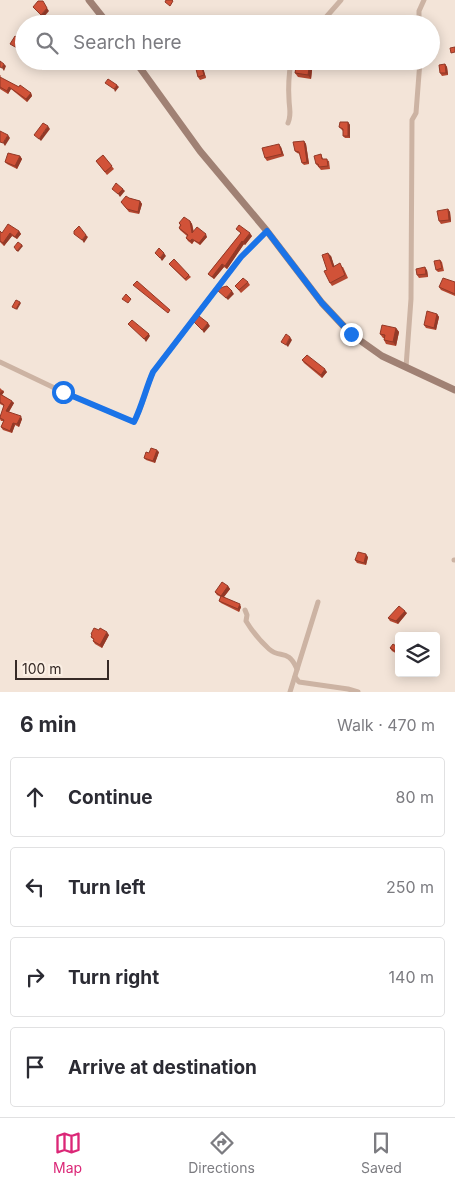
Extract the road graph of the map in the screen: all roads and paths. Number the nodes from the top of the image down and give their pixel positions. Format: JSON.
{"nodes":[{"id":1,"x":89,"y":0,"type":"edge"},
{"id":2,"x":340,"y":0,"type":"edge"},
{"id":3,"x":424,"y":0,"type":"edge"},
{"id":4,"x":101,"y":15,"type":"edge"},
{"id":5,"x":328,"y":15,"type":"edge"},
{"id":6,"x":419,"y":15,"type":"edge"},
{"id":7,"x":142,"y":70,"type":"edge"},
{"id":8,"x":290,"y":70,"type":"edge"},
{"id":9,"x":419,"y":70,"type":"edge"},
{"id":10,"x":288,"y":123,"type":"dead end"},
{"id":11,"x":267,"y":231,"type":"junction"},
{"id":12,"x":0,"y":362,"type":"edge"},
{"id":13,"x":406,"y":367,"type":"junction"},
{"id":14,"x":455,"y":389,"type":"edge"},
{"id":15,"x":318,"y":602,"type":"dead end"},
{"id":16,"x":245,"y":610,"type":"dead end"},
{"id":17,"x":297,"y":669,"type":"junction"},
{"id":18,"x":295,"y":677,"type":"junction"},
{"id":19,"x":290,"y":692,"type":"edge"},
{"id":20,"x":358,"y":692,"type":"edge"}],
"edges":[{"from":1,"to":4,"type":"street"},
{"from":2,"to":5,"type":"street"},
{"from":3,"to":6,"type":"street"},
{"from":7,"to":11,"type":"street"},
{"from":8,"to":10,"type":"street"},
{"from":9,"to":13,"type":"street"},
{"from":11,"to":12,"type":"street"},
{"from":11,"to":13,"type":"street"},
{"from":13,"to":14,"type":"street"},
{"from":15,"to":17,"type":"street"},
{"from":16,"to":17,"type":"street"},
{"from":17,"to":18,"type":"street"},
{"from":18,"to":19,"type":"street"},
{"from":18,"to":20,"type":"street"}]}
